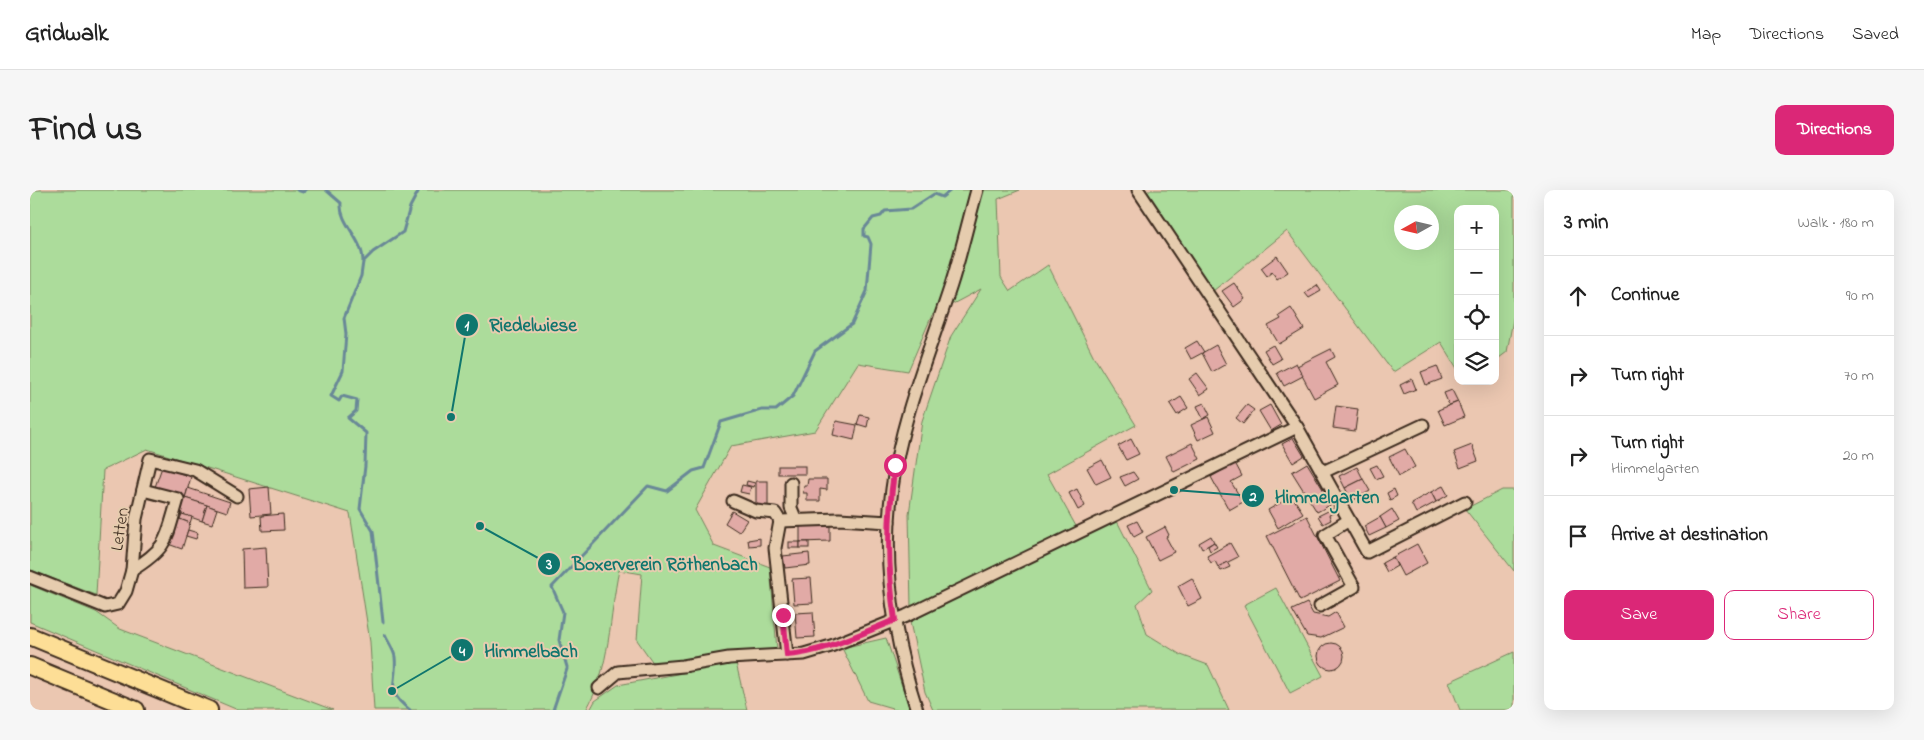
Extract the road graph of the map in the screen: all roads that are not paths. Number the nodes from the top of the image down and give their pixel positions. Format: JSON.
{"nodes":[{"id":1,"x":977,"y":190,"type":"edge"},
{"id":2,"x":1138,"y":190,"type":"edge"},
{"id":3,"x":1423,"y":425,"type":"dead end"},
{"id":4,"x":1297,"y":427,"type":"junction"},
{"id":5,"x":1322,"y":472,"type":"junction"},
{"id":6,"x":791,"y":483,"type":"dead end"},
{"id":7,"x":143,"y":490,"type":"junction"},
{"id":8,"x":237,"y":496,"type":"dead end"},
{"id":9,"x":733,"y":500,"type":"dead end"},
{"id":10,"x":1465,"y":502,"type":"dead end"},
{"id":11,"x":796,"y":520,"type":"junction"},
{"id":12,"x":1349,"y":520,"type":"junction"},
{"id":13,"x":780,"y":521,"type":"junction"},
{"id":14,"x":889,"y":522,"type":"junction"},
{"id":15,"x":132,"y":570,"type":"junction"},
{"id":16,"x":30,"y":577,"type":"edge"},
{"id":17,"x":1320,"y":606,"type":"dead end"},
{"id":18,"x":895,"y":620,"type":"junction"},
{"id":19,"x":30,"y":636,"type":"edge"},
{"id":20,"x":787,"y":655,"type":"junction"},
{"id":21,"x":30,"y":666,"type":"edge"},
{"id":22,"x":599,"y":688,"type":"dead end"},
{"id":23,"x":136,"y":710,"type":"edge"},
{"id":24,"x":210,"y":710,"type":"edge"},
{"id":25,"x":917,"y":710,"type":"edge"}],
"edges":[{"from":1,"to":14,"type":"street"},
{"from":2,"to":4,"type":"street"},
{"from":3,"to":5,"type":"street"},
{"from":4,"to":5,"type":"street"},
{"from":4,"to":18,"type":"street"},
{"from":5,"to":12,"type":"street"},
{"from":6,"to":11,"type":"street"},
{"from":7,"to":8,"type":"street","name":"Letten"},
{"from":7,"to":15,"type":"street","name":"Letten"},
{"from":7,"to":15,"type":"street"},
{"from":9,"to":13,"type":"street"},
{"from":10,"to":12,"type":"street"},
{"from":11,"to":13,"type":"street"},
{"from":11,"to":14,"type":"street"},
{"from":12,"to":17,"type":"street"},
{"from":13,"to":20,"type":"street"},
{"from":14,"to":18,"type":"street"},
{"from":15,"to":16,"type":"street","name":"Letten"},
{"from":18,"to":20,"type":"street"},
{"from":18,"to":25,"type":"street"},
{"from":19,"to":24,"type":"highway"},
{"from":20,"to":22,"type":"street"},
{"from":21,"to":23,"type":"highway"}]}
